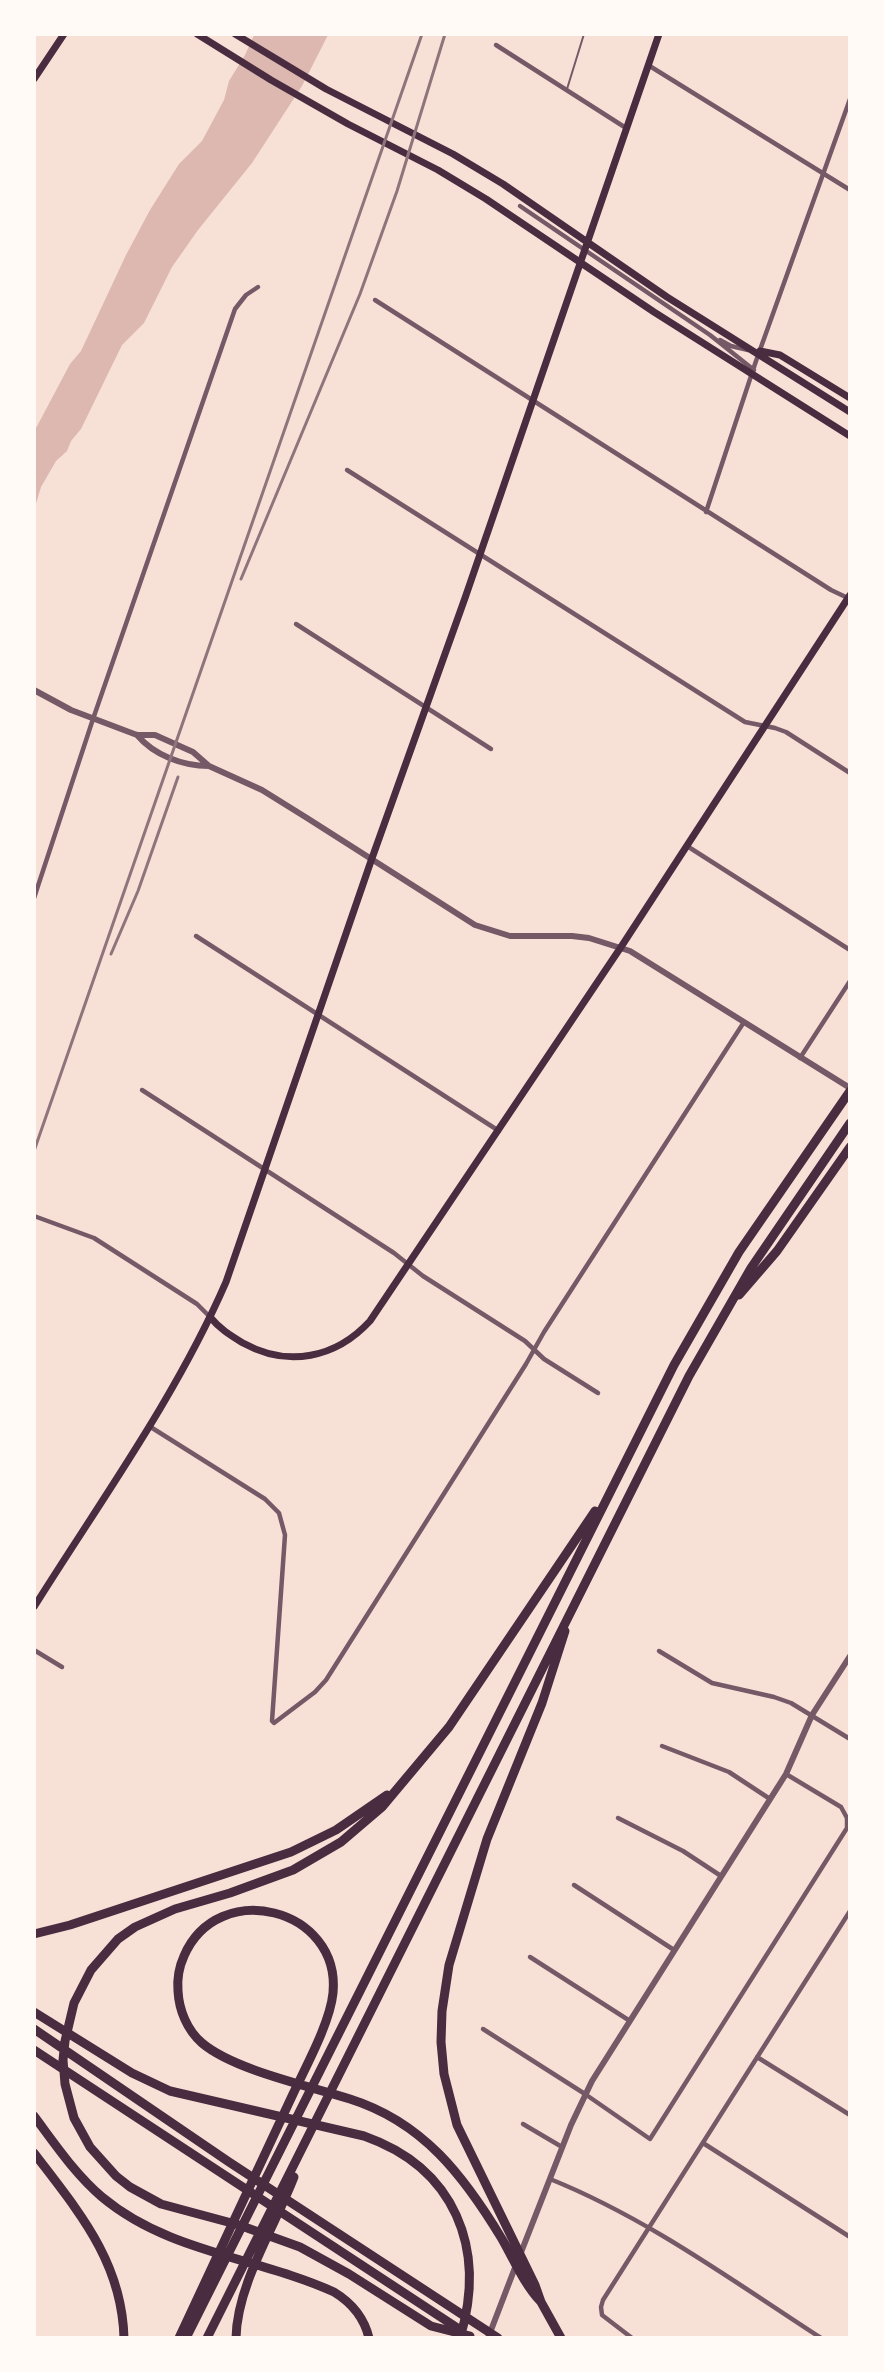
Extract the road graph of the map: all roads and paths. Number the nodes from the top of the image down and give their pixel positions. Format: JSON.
{"nodes":[{"id":1,"x":64,"y":34,"type":"edge"},
{"id":2,"x":197,"y":34,"type":"edge"},
{"id":3,"x":235,"y":34,"type":"edge"},
{"id":4,"x":584,"y":34,"type":"edge"},
{"id":5,"x":659,"y":34,"type":"edge"},
{"id":6,"x":496,"y":45,"type":"dead end"},
{"id":7,"x":648,"y":65,"type":"junction"},
{"id":8,"x":34,"y":79,"type":"edge"},
{"id":9,"x":567,"y":90,"type":"junction"},
{"id":10,"x":849,"y":99,"type":"edge"},
{"id":11,"x":626,"y":128,"type":"junction"},
{"id":12,"x":823,"y":173,"type":"junction"},
{"id":13,"x":849,"y":190,"type":"edge"},
{"id":14,"x":520,"y":206,"type":"dead end"},
{"id":15,"x":586,"y":248,"type":"junction"},
{"id":16,"x":258,"y":287,"type":"dead end"},
{"id":17,"x":375,"y":300,"type":"dead end"},
{"id":18,"x":710,"y":335,"type":"junction"},
{"id":19,"x":760,"y":351,"type":"junction"},
{"id":20,"x":754,"y":369,"type":"junction"},
{"id":21,"x":849,"y":398,"type":"edge"},
{"id":22,"x":533,"y":400,"type":"junction"},
{"id":23,"x":849,"y":412,"type":"edge"},
{"id":24,"x":849,"y":436,"type":"edge"},
{"id":25,"x":347,"y":470,"type":"dead end"},
{"id":26,"x":706,"y":512,"type":"junction"},
{"id":27,"x":480,"y":555,"type":"junction"},
{"id":28,"x":849,"y":597,"type":"edge"},
{"id":29,"x":296,"y":624,"type":"dead end"},
{"id":30,"x":36,"y":690,"type":"edge"},
{"id":31,"x":427,"y":709,"type":"junction"},
{"id":32,"x":93,"y":718,"type":"junction"},
{"id":33,"x":764,"y":727,"type":"junction"},
{"id":34,"x":138,"y":735,"type":"junction"},
{"id":35,"x":491,"y":749,"type":"dead end"},
{"id":36,"x":209,"y":766,"type":"junction"},
{"id":37,"x":849,"y":773,"type":"edge"},
{"id":38,"x":687,"y":846,"type":"junction"},
{"id":39,"x":371,"y":861,"type":"junction"},
{"id":40,"x":34,"y":898,"type":"edge"},
{"id":41,"x":196,"y":936,"type":"dead end"},
{"id":42,"x":621,"y":947,"type":"junction"},
{"id":43,"x":849,"y":950,"type":"edge"},
{"id":44,"x":849,"y":981,"type":"edge"},
{"id":45,"x":319,"y":1017,"type":"junction"},
{"id":46,"x":744,"y":1023,"type":"junction"},
{"id":47,"x":800,"y":1058,"type":"junction"},
{"id":48,"x":142,"y":1090,"type":"dead end"},
{"id":49,"x":848,"y":1090,"type":"edge"},
{"id":50,"x":848,"y":1125,"type":"edge"},
{"id":51,"x":499,"y":1131,"type":"junction"},
{"id":52,"x":849,"y":1147,"type":"edge"},
{"id":53,"x":264,"y":1170,"type":"junction"},
{"id":54,"x":34,"y":1216,"type":"edge"},
{"id":55,"x":409,"y":1264,"type":"junction"},
{"id":56,"x":727,"y":1308,"type":"junction"},
{"id":57,"x":210,"y":1317,"type":"junction"},
{"id":58,"x":534,"y":1350,"type":"junction"},
{"id":59,"x":598,"y":1393,"type":"dead end"},
{"id":60,"x":149,"y":1426,"type":"junction"},
{"id":61,"x":616,"y":1479,"type":"junction"},
{"id":62,"x":34,"y":1607,"type":"edge"},
{"id":63,"x":569,"y":1614,"type":"junction"},
{"id":64,"x":34,"y":1650,"type":"edge"},
{"id":65,"x":659,"y":1651,"type":"dead end"},
{"id":66,"x":849,"y":1656,"type":"edge"},
{"id":67,"x":62,"y":1667,"type":"dead end"},
{"id":68,"x":812,"y":1715,"type":"junction"},
{"id":69,"x":849,"y":1739,"type":"edge"},
{"id":70,"x":662,"y":1746,"type":"dead end"},
{"id":71,"x":786,"y":1774,"type":"junction"},
{"id":72,"x":402,"y":1781,"type":"junction"},
{"id":73,"x":770,"y":1799,"type":"junction"},
{"id":74,"x":618,"y":1818,"type":"dead end"},
{"id":75,"x":721,"y":1876,"type":"junction"},
{"id":76,"x":574,"y":1885,"type":"dead end"},
{"id":77,"x":849,"y":1911,"type":"edge"},
{"id":78,"x":34,"y":1934,"type":"edge"},
{"id":79,"x":674,"y":1950,"type":"junction"},
{"id":80,"x":530,"y":1957,"type":"dead end"},
{"id":81,"x":38,"y":2014,"type":"edge"},
{"id":82,"x":630,"y":2021,"type":"junction"},
{"id":83,"x":483,"y":2029,"type":"dead end"},
{"id":84,"x":37,"y":2031,"type":"edge"},
{"id":85,"x":37,"y":2052,"type":"edge"},
{"id":86,"x":757,"y":2057,"type":"junction"},
{"id":87,"x":585,"y":2094,"type":"junction"},
{"id":88,"x":849,"y":2115,"type":"edge"},
{"id":89,"x":34,"y":2116,"type":"edge"},
{"id":90,"x":523,"y":2124,"type":"dead end"},
{"id":91,"x":309,"y":2134,"type":"junction"},
{"id":92,"x":703,"y":2143,"type":"junction"},
{"id":93,"x":562,"y":2147,"type":"junction"},
{"id":94,"x":34,"y":2153,"type":"edge"},
{"id":95,"x":550,"y":2179,"type":"junction"},
{"id":96,"x":649,"y":2227,"type":"junction"},
{"id":97,"x":849,"y":2237,"type":"edge"},
{"id":98,"x":534,"y":2289,"type":"junction"},
{"id":99,"x":124,"y":2337,"type":"edge"},
{"id":100,"x":179,"y":2337,"type":"edge"},
{"id":101,"x":186,"y":2337,"type":"edge"},
{"id":102,"x":207,"y":2337,"type":"edge"},
{"id":103,"x":236,"y":2337,"type":"edge"},
{"id":104,"x":369,"y":2337,"type":"edge"},
{"id":105,"x":467,"y":2337,"type":"edge"},
{"id":106,"x":488,"y":2337,"type":"edge"},
{"id":107,"x":498,"y":2337,"type":"edge"},
{"id":108,"x":561,"y":2337,"type":"edge"},
{"id":109,"x":632,"y":2337,"type":"edge"},
{"id":110,"x":821,"y":2337,"type":"edge"}],
"edges":[{"from":1,"to":8,"type":"main road"},
{"from":2,"to":24,"type":"main road"},
{"from":3,"to":23,"type":"main road"},
{"from":4,"to":9,"type":"lane"},
{"from":5,"to":7,"type":"main road"},
{"from":6,"to":9,"type":"street"},
{"from":7,"to":11,"type":"main road"},
{"from":7,"to":12,"type":"street"},
{"from":9,"to":11,"type":"street"},
{"from":10,"to":12,"type":"street"},
{"from":11,"to":15,"type":"main road"},
{"from":12,"to":13,"type":"street"},
{"from":12,"to":19,"type":"street"},
{"from":14,"to":15,"type":"street"},
{"from":15,"to":18,"type":"street"},
{"from":15,"to":22,"type":"main road"},
{"from":16,"to":32,"type":"street"},
{"from":17,"to":22,"type":"street"},
{"from":18,"to":19,"type":"street"},
{"from":18,"to":20,"type":"street"},
{"from":19,"to":20,"type":"street"},
{"from":19,"to":21,"type":"main road"},
{"from":20,"to":26,"type":"street"},
{"from":22,"to":26,"type":"street"},
{"from":22,"to":27,"type":"main road"},
{"from":25,"to":27,"type":"street"},
{"from":26,"to":28,"type":"street"},
{"from":27,"to":31,"type":"main road"},
{"from":27,"to":33,"type":"street"},
{"from":28,"to":33,"type":"main road"},
{"from":29,"to":31,"type":"street"},
{"from":30,"to":32,"type":"street"},
{"from":31,"to":35,"type":"street"},
{"from":31,"to":39,"type":"main road"},
{"from":32,"to":34,"type":"street"},
{"from":32,"to":40,"type":"street"},
{"from":33,"to":37,"type":"street"},
{"from":33,"to":38,"type":"main road"},
{"from":34,"to":36,"type":"street"},
{"from":34,"to":36,"type":"street"},
{"from":36,"to":39,"type":"street"},
{"from":38,"to":42,"type":"main road"},
{"from":38,"to":43,"type":"street"},
{"from":39,"to":42,"type":"street"},
{"from":39,"to":45,"type":"main road"},
{"from":41,"to":45,"type":"street"},
{"from":42,"to":46,"type":"street"},
{"from":42,"to":51,"type":"main road"},
{"from":44,"to":47,"type":"street"},
{"from":45,"to":51,"type":"street"},
{"from":45,"to":53,"type":"main road"},
{"from":46,"to":47,"type":"street"},
{"from":46,"to":58,"type":"street"},
{"from":47,"to":49,"type":"street"},
{"from":48,"to":53,"type":"street"},
{"from":49,"to":61,"type":"highway"},
{"from":50,"to":56,"type":"highway"},
{"from":51,"to":55,"type":"main road"},
{"from":52,"to":56,"type":"highway"},
{"from":53,"to":55,"type":"street"},
{"from":53,"to":57,"type":"main road"},
{"from":54,"to":57,"type":"street"},
{"from":55,"to":57,"type":"main road"},
{"from":55,"to":58,"type":"street"},
{"from":56,"to":63,"type":"highway"},
{"from":57,"to":60,"type":"main road"},
{"from":58,"to":59,"type":"street"},
{"from":58,"to":60,"type":"street"},
{"from":60,"to":62,"type":"main road"},
{"from":61,"to":72,"type":"highway"},
{"from":61,"to":101,"type":"highway"},
{"from":63,"to":91,"type":"highway"},
{"from":63,"to":98,"type":"highway"},
{"from":64,"to":67,"type":"street"},
{"from":65,"to":68,"type":"street"},
{"from":66,"to":68,"type":"street"},
{"from":68,"to":69,"type":"street"},
{"from":68,"to":71,"type":"street"},
{"from":70,"to":73,"type":"street"},
{"from":71,"to":73,"type":"street"},
{"from":71,"to":87,"type":"street"},
{"from":72,"to":78,"type":"highway"},
{"from":72,"to":105,"type":"highway"},
{"from":73,"to":75,"type":"street"},
{"from":74,"to":75,"type":"street"},
{"from":75,"to":79,"type":"street"},
{"from":76,"to":79,"type":"street"},
{"from":77,"to":86,"type":"street"},
{"from":79,"to":82,"type":"street"},
{"from":80,"to":82,"type":"street"},
{"from":81,"to":105,"type":"highway"},
{"from":82,"to":87,"type":"street"},
{"from":83,"to":87,"type":"street"},
{"from":84,"to":107,"type":"highway"},
{"from":85,"to":105,"type":"highway"},
{"from":86,"to":88,"type":"street"},
{"from":86,"to":92,"type":"street"},
{"from":87,"to":93,"type":"street"},
{"from":89,"to":104,"type":"highway"},
{"from":90,"to":93,"type":"street"},
{"from":91,"to":102,"type":"highway"},
{"from":91,"to":103,"type":"highway"},
{"from":92,"to":96,"type":"street"},
{"from":92,"to":97,"type":"street"},
{"from":93,"to":95,"type":"street"},
{"from":94,"to":99,"type":"highway"},
{"from":95,"to":96,"type":"street"},
{"from":95,"to":106,"type":"street"},
{"from":96,"to":109,"type":"street"},
{"from":96,"to":110,"type":"street"},
{"from":98,"to":100,"type":"highway"},
{"from":98,"to":108,"type":"highway"}]}
